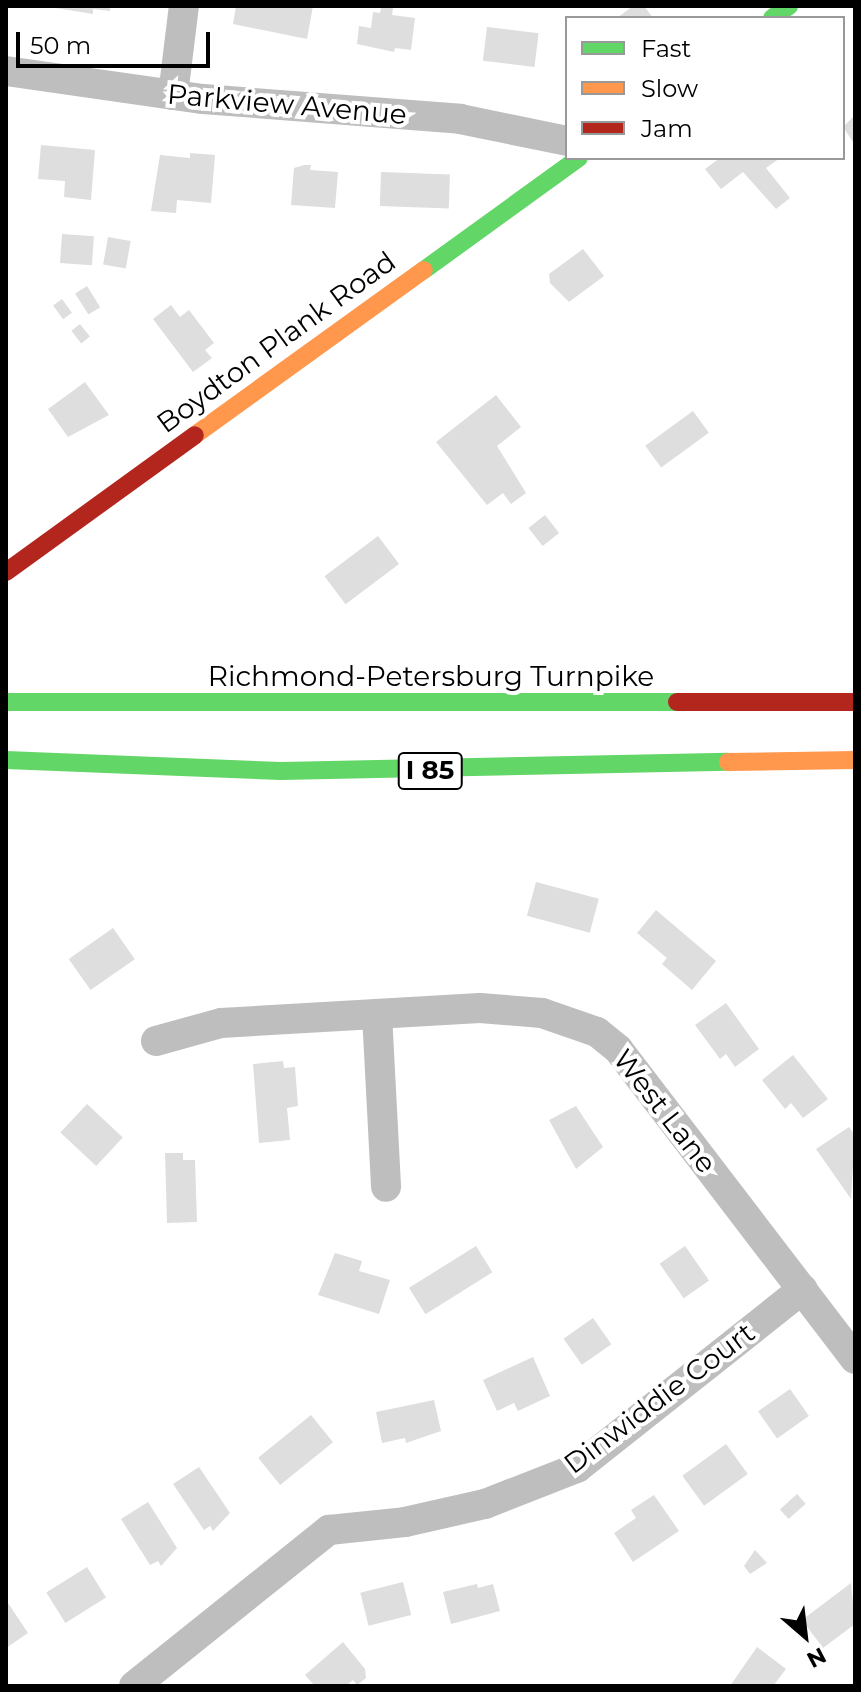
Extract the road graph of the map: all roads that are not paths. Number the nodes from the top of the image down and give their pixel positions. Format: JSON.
{"nodes":[{"id":1,"x":184,"y":6,"type":"edge"},
{"id":2,"x":6,"y":71,"type":"edge"},
{"id":3,"x":173,"y":95,"type":"junction"},
{"id":4,"x":565,"y":141,"type":"edge"},
{"id":5,"x":576,"y":160,"type":"edge"},
{"id":6,"x":6,"y":572,"type":"edge"},
{"id":7,"x":6,"y":702,"type":"edge"},
{"id":8,"x":855,"y":702,"type":"edge"},
{"id":9,"x":6,"y":760,"type":"edge"},
{"id":10,"x":855,"y":760,"type":"edge"},
{"id":11,"x":281,"y":771,"type":"junction"},
{"id":12,"x":108,"y":785,"type":"dead end"},
{"id":13,"x":377,"y":1014,"type":"junction"},
{"id":14,"x":156,"y":1041,"type":"dead end"},
{"id":15,"x":386,"y":1187,"type":"dead end"},
{"id":16,"x":803,"y":1289,"type":"junction"},
{"id":17,"x":855,"y":1359,"type":"edge"},
{"id":18,"x":134,"y":1686,"type":"edge"}],
"edges":[{"from":1,"to":3,"type":"street"},
{"from":2,"to":3,"type":"street","name":"Parkview Avenue"},
{"from":3,"to":4,"type":"street","name":"Parkview Avenue"},
{"from":5,"to":6,"type":"main road","name":"Boydton Plank Road"},
{"from":7,"to":8,"type":"main road","name":"Richmond-Petersburg Turnpike"},
{"from":9,"to":11,"type":"main road","number":"I 85"},
{"from":10,"to":11,"type":"main road","number":"I 85"},
{"from":11,"to":12,"type":"main road"},
{"from":13,"to":14,"type":"street","name":"West Lane"},
{"from":13,"to":15,"type":"street"},
{"from":13,"to":16,"type":"street","name":"West Lane"},
{"from":16,"to":17,"type":"street","name":"West Lane"},
{"from":16,"to":18,"type":"street","name":"Dinwiddie Court"}]}
